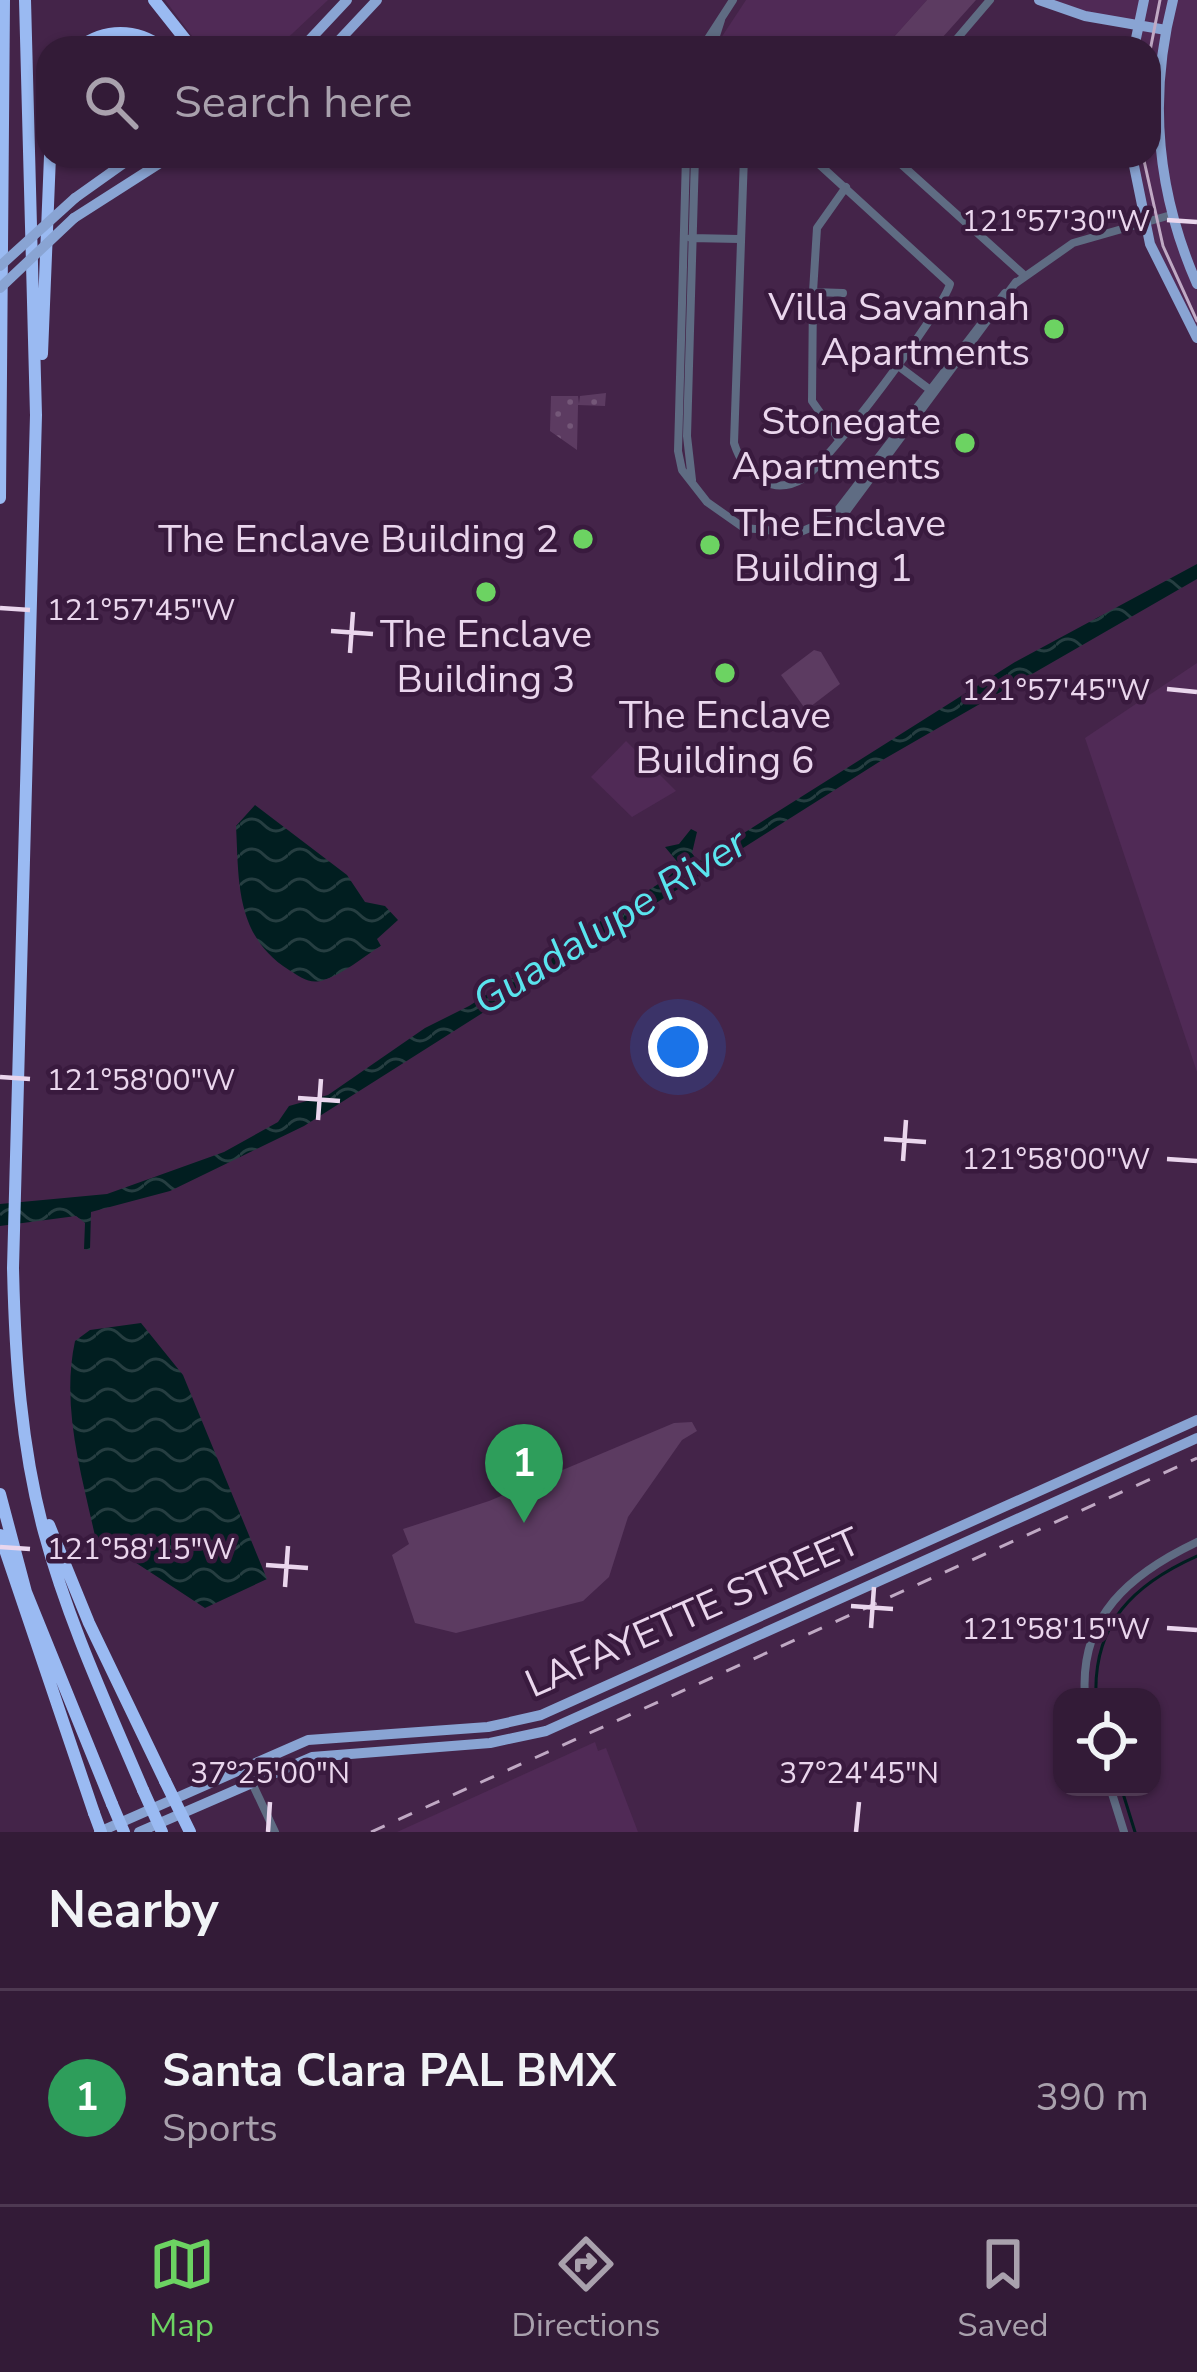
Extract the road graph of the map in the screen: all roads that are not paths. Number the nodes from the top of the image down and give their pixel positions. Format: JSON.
{"nodes":[{"id":1,"x":4,"y":0,"type":"edge"},
{"id":2,"x":26,"y":0,"type":"edge"},
{"id":3,"x":154,"y":0,"type":"edge"},
{"id":4,"x":347,"y":0,"type":"edge"},
{"id":5,"x":377,"y":0,"type":"edge"},
{"id":6,"x":733,"y":0,"type":"edge"},
{"id":7,"x":990,"y":0,"type":"edge"},
{"id":8,"x":1039,"y":0,"type":"edge"},
{"id":9,"x":1144,"y":0,"type":"edge"},
{"id":10,"x":1173,"y":0,"type":"edge"},
{"id":11,"x":721,"y":19,"type":"junction"},
{"id":12,"x":1138,"y":26,"type":"junction"},
{"id":13,"x":1166,"y":30,"type":"junction"},
{"id":14,"x":101,"y":36,"type":"edge"},
{"id":15,"x":133,"y":36,"type":"edge"},
{"id":16,"x":182,"y":36,"type":"edge"},
{"id":17,"x":313,"y":36,"type":"edge"},
{"id":18,"x":343,"y":36,"type":"edge"},
{"id":19,"x":710,"y":36,"type":"edge"},
{"id":20,"x":716,"y":36,"type":"edge"},
{"id":21,"x":959,"y":36,"type":"edge"},
{"id":22,"x":1136,"y":36,"type":"edge"},
{"id":23,"x":1161,"y":85,"type":"edge"},
{"id":24,"x":1161,"y":139,"type":"edge"},
{"id":25,"x":49,"y":168,"type":"edge"},
{"id":26,"x":117,"y":168,"type":"edge"},
{"id":27,"x":152,"y":168,"type":"edge"},
{"id":28,"x":686,"y":168,"type":"edge"},
{"id":29,"x":694,"y":168,"type":"edge"},
{"id":30,"x":743,"y":168,"type":"edge"},
{"id":31,"x":824,"y":168,"type":"edge"},
{"id":32,"x":904,"y":168,"type":"edge"},
{"id":33,"x":1134,"y":168,"type":"edge"},
{"id":34,"x":846,"y":187,"type":"junction"},
{"id":35,"x":1172,"y":215,"type":"junction"},
{"id":36,"x":1144,"y":223,"type":"junction"},
{"id":37,"x":688,"y":238,"type":"junction"},
{"id":38,"x":740,"y":239,"type":"junction"},
{"id":39,"x":0,"y":266,"type":"edge"},
{"id":40,"x":1020,"y":279,"type":"junction"},
{"id":41,"x":1197,"y":284,"type":"edge"},
{"id":42,"x":0,"y":288,"type":"edge"},
{"id":43,"x":813,"y":292,"type":"junction"},
{"id":44,"x":843,"y":293,"type":"dead end"},
{"id":45,"x":1197,"y":338,"type":"edge"},
{"id":46,"x":897,"y":365,"type":"junction"},
{"id":47,"x":933,"y":392,"type":"junction"},
{"id":48,"x":36,"y":415,"type":"junction"},
{"id":49,"x":838,"y":438,"type":"junction"},
{"id":50,"x":0,"y":498,"type":"edge"},
{"id":51,"x":1197,"y":1420,"type":"edge"},
{"id":52,"x":1197,"y":1438,"type":"edge"},
{"id":53,"x":32,"y":1479,"type":"junction"},
{"id":54,"x":0,"y":1494,"type":"edge"},
{"id":55,"x":0,"y":1535,"type":"edge"},
{"id":56,"x":1197,"y":1542,"type":"edge"},
{"id":57,"x":1086,"y":1688,"type":"edge"},
{"id":58,"x":244,"y":1765,"type":"junction"},
{"id":59,"x":253,"y":1780,"type":"junction"},
{"id":60,"x":1113,"y":1796,"type":"edge"},
{"id":61,"x":126,"y":1825,"type":"edge"},
{"id":62,"x":100,"y":1832,"type":"edge"},
{"id":63,"x":140,"y":1832,"type":"edge"},
{"id":64,"x":162,"y":1832,"type":"edge"},
{"id":65,"x":190,"y":1832,"type":"edge"},
{"id":66,"x":275,"y":1832,"type":"edge"},
{"id":67,"x":1124,"y":1832,"type":"edge"}],
"edges":[{"from":1,"to":50,"type":"highway"},
{"from":2,"to":48,"type":"highway"},
{"from":3,"to":16,"type":"highway"},
{"from":4,"to":17,"type":"main road"},
{"from":5,"to":18,"type":"main road"},
{"from":6,"to":11,"type":"street"},
{"from":7,"to":21,"type":"street"},
{"from":8,"to":12,"type":"main road"},
{"from":9,"to":12,"type":"main road"},
{"from":10,"to":13,"type":"main road"},
{"from":11,"to":19,"type":"street"},
{"from":11,"to":20,"type":"street"},
{"from":12,"to":13,"type":"main road"},
{"from":12,"to":22,"type":"main road"},
{"from":13,"to":23,"type":"main road"},
{"from":14,"to":15,"type":"highway"},
{"from":24,"to":35,"type":"main road"},
{"from":25,"to":48,"type":"highway"},
{"from":26,"to":39,"type":"main road","bridge":true},
{"from":27,"to":42,"type":"main road","bridge":true},
{"from":28,"to":37,"type":"street"},
{"from":29,"to":37,"type":"street"},
{"from":30,"to":38,"type":"street"},
{"from":31,"to":34,"type":"street"},
{"from":32,"to":40,"type":"street"},
{"from":33,"to":36,"type":"main road"},
{"from":34,"to":43,"type":"street"},
{"from":34,"to":46,"type":"street"},
{"from":35,"to":36,"type":"street"},
{"from":35,"to":41,"type":"main road"},
{"from":36,"to":40,"type":"street"},
{"from":36,"to":45,"type":"main road"},
{"from":37,"to":38,"type":"street"},
{"from":37,"to":47,"type":"street"},
{"from":38,"to":49,"type":"street"},
{"from":40,"to":47,"type":"street"},
{"from":43,"to":44,"type":"street"},
{"from":43,"to":49,"type":"street"},
{"from":46,"to":47,"type":"street"},
{"from":46,"to":49,"type":"street"},
{"from":48,"to":53,"type":"highway"},
{"from":51,"to":58,"type":"main road","name":"LAFAYETTE STREET"},
{"from":52,"to":59,"type":"main road","name":"LAFAYETTE STREET"},
{"from":53,"to":64,"type":"highway","bridge":true},
{"from":53,"to":65,"type":"highway","bridge":true},
{"from":54,"to":61,"type":"highway","bridge":true},
{"from":55,"to":62,"type":"highway","bridge":true},
{"from":56,"to":57,"type":"street"},
{"from":58,"to":59,"type":"street"},
{"from":58,"to":61,"type":"main road","name":"LAFAYETTE STREET"},
{"from":59,"to":63,"type":"main road","name":"LAFAYETTE STREET"},
{"from":59,"to":66,"type":"street"},
{"from":60,"to":67,"type":"street"},
{"from":61,"to":62,"type":"main road","name":"LAFAYETTE STREET"}]}
